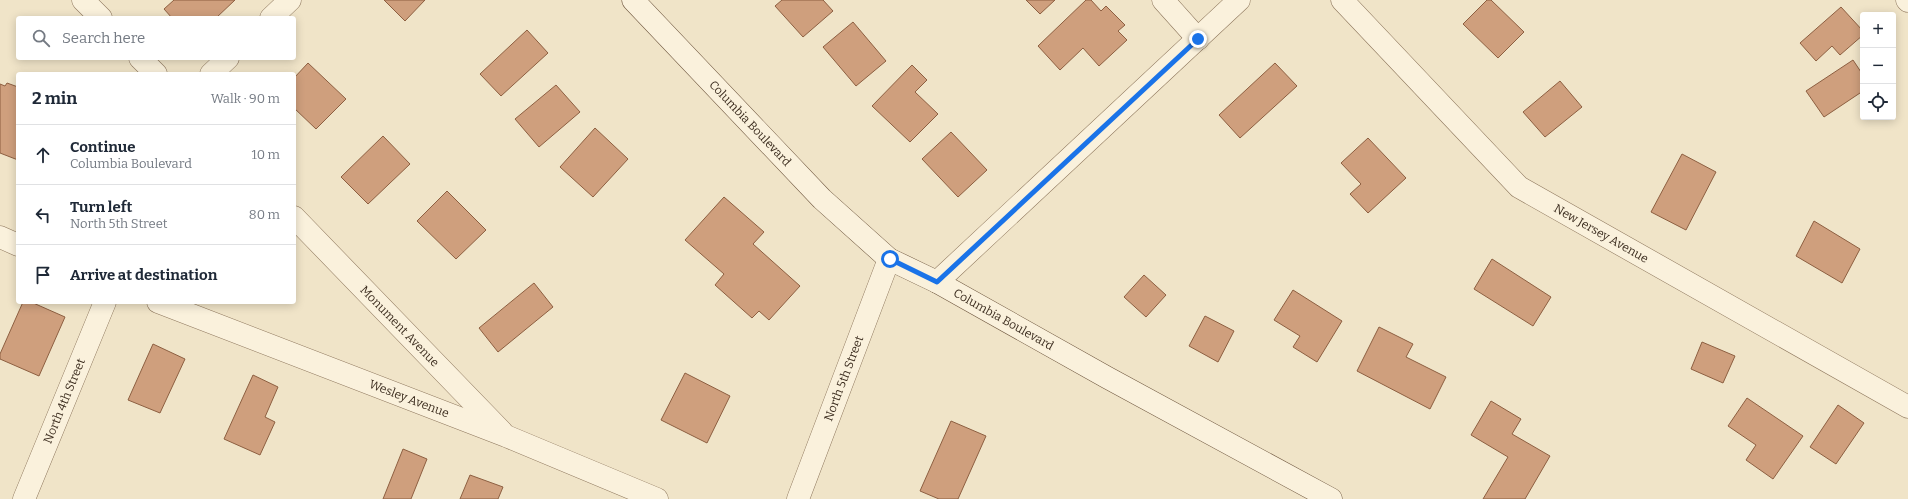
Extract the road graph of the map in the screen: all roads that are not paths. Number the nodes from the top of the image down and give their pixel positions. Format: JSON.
{"nodes":[{"id":1,"x":83,"y":0,"type":"edge"},
{"id":2,"x":290,"y":0,"type":"edge"},
{"id":3,"x":634,"y":0,"type":"edge"},
{"id":4,"x":1163,"y":0,"type":"edge"},
{"id":5,"x":1239,"y":0,"type":"edge"},
{"id":6,"x":1342,"y":0,"type":"edge"},
{"id":7,"x":99,"y":16,"type":"edge"},
{"id":8,"x":273,"y":16,"type":"edge"},
{"id":9,"x":1198,"y":39,"type":"junction"},
{"id":10,"x":142,"y":60,"type":"edge"},
{"id":11,"x":226,"y":60,"type":"edge"},
{"id":12,"x":154,"y":72,"type":"edge"},
{"id":13,"x":213,"y":72,"type":"edge"},
{"id":14,"x":296,"y":219,"type":"edge"},
{"id":15,"x":0,"y":237,"type":"edge"},
{"id":16,"x":16,"y":244,"type":"edge"},
{"id":17,"x":890,"y":259,"type":"junction"},
{"id":18,"x":937,"y":282,"type":"junction"},
{"id":19,"x":104,"y":304,"type":"edge"},
{"id":20,"x":163,"y":304,"type":"edge"},
{"id":21,"x":1908,"y":406,"type":"edge"},
{"id":22,"x":506,"y":436,"type":"junction"},
{"id":23,"x":24,"y":499,"type":"edge"},
{"id":24,"x":657,"y":499,"type":"edge"},
{"id":25,"x":798,"y":499,"type":"edge"},
{"id":26,"x":1331,"y":499,"type":"edge"}],
"edges":[{"from":1,"to":7,"type":"street"},
{"from":2,"to":8,"type":"street"},
{"from":3,"to":17,"type":"street","name":"Columbia Boulevard"},
{"from":4,"to":9,"type":"street"},
{"from":5,"to":9,"type":"street"},
{"from":6,"to":21,"type":"street","name":"New Jersey Avenue"},
{"from":9,"to":18,"type":"street"},
{"from":10,"to":12,"type":"street"},
{"from":11,"to":13,"type":"street"},
{"from":14,"to":22,"type":"street","name":"Monument Avenue"},
{"from":15,"to":16,"type":"street"},
{"from":17,"to":18,"type":"street","name":"Columbia Boulevard"},
{"from":17,"to":25,"type":"street","name":"North 5th Street"},
{"from":18,"to":26,"type":"street","name":"Columbia Boulevard"},
{"from":19,"to":23,"type":"street","name":"North 4th Street"},
{"from":20,"to":22,"type":"street","name":"Wesley Avenue"},
{"from":22,"to":24,"type":"street","name":"Wesley Avenue"}]}
